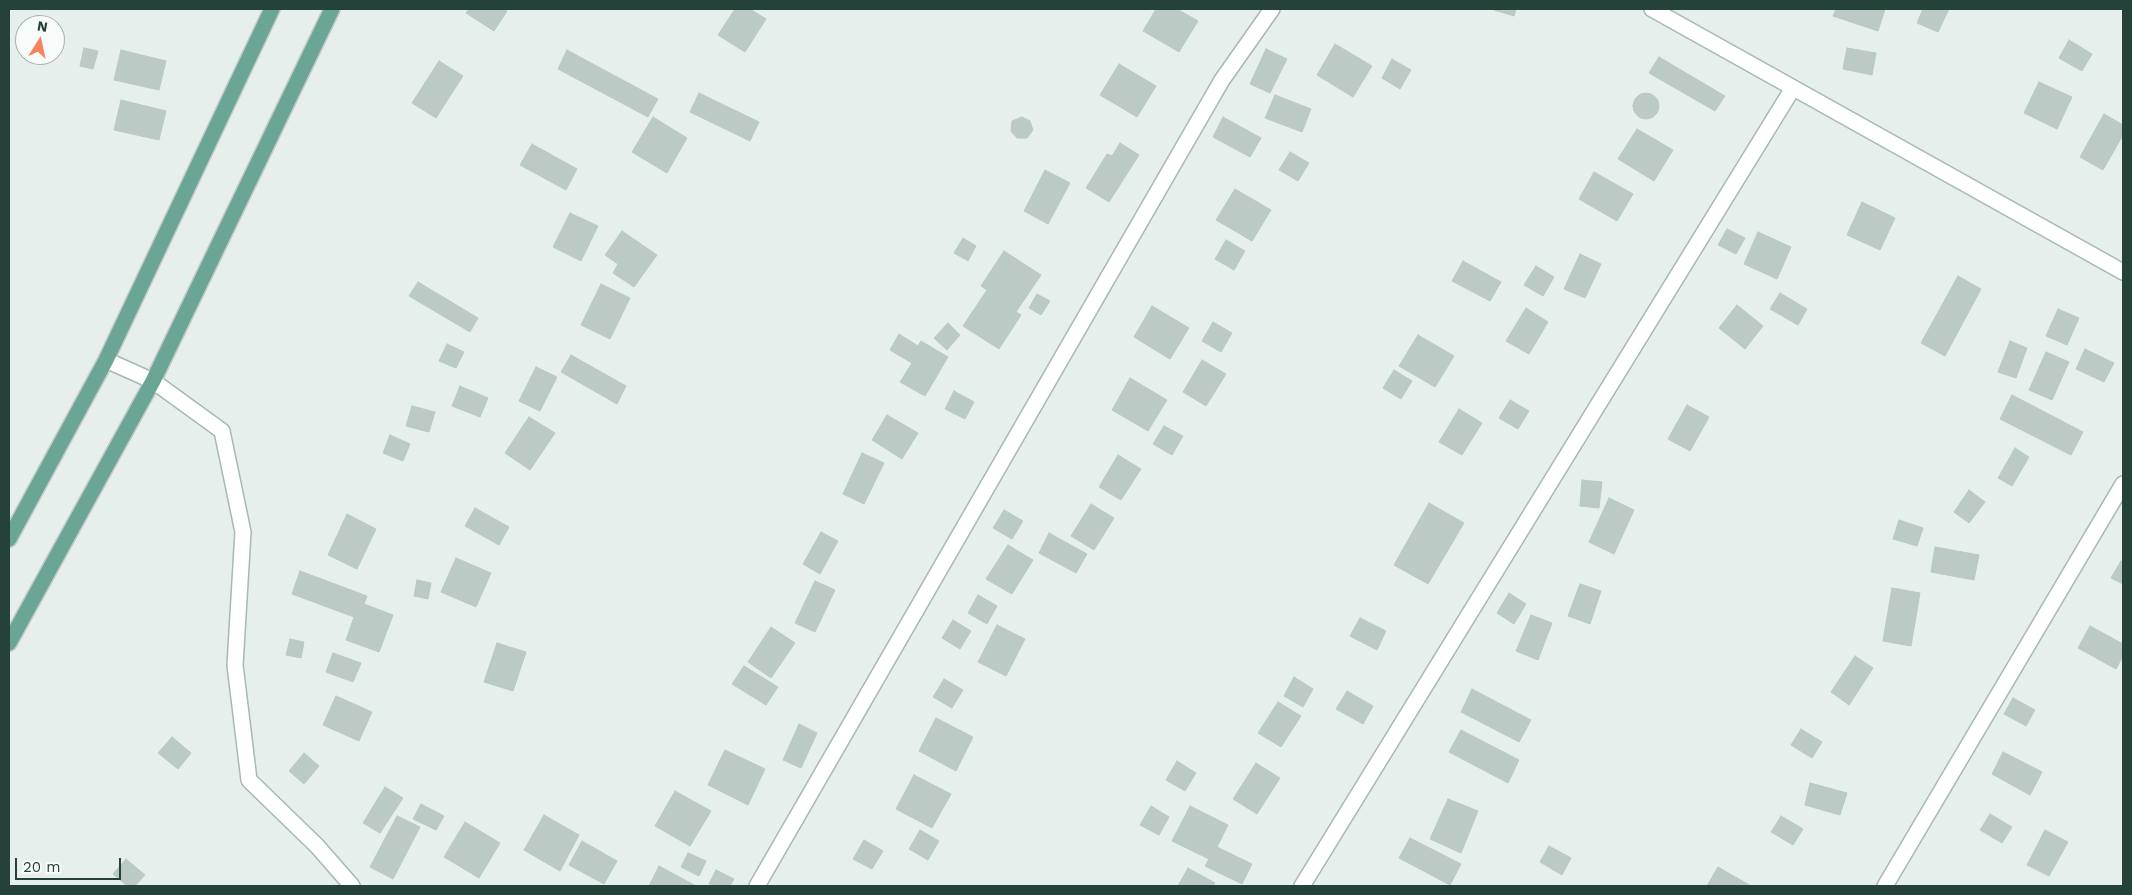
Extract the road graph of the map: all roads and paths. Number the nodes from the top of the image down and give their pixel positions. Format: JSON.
{"nodes":[{"id":1,"x":272,"y":9,"type":"edge"},
{"id":2,"x":332,"y":9,"type":"edge"},
{"id":3,"x":1272,"y":9,"type":"edge"},
{"id":4,"x":1652,"y":9,"type":"edge"},
{"id":5,"x":1793,"y":88,"type":"junction"},
{"id":6,"x":2123,"y":272,"type":"edge"},
{"id":7,"x":106,"y":360,"type":"junction"},
{"id":8,"x":152,"y":381,"type":"junction"},
{"id":9,"x":2123,"y":484,"type":"edge"},
{"id":10,"x":9,"y":539,"type":"edge"},
{"id":11,"x":9,"y":643,"type":"edge"},
{"id":12,"x":348,"y":884,"type":"edge"},
{"id":13,"x":757,"y":886,"type":"edge"},
{"id":14,"x":1302,"y":886,"type":"edge"},
{"id":15,"x":1885,"y":886,"type":"edge"}],
"edges":[{"from":1,"to":7,"type":"main road"},
{"from":2,"to":8,"type":"main road"},
{"from":3,"to":13,"type":"street"},
{"from":4,"to":5,"type":"street"},
{"from":5,"to":6,"type":"street"},
{"from":5,"to":14,"type":"street"},
{"from":7,"to":8,"type":"street"},
{"from":7,"to":10,"type":"main road"},
{"from":8,"to":11,"type":"main road"},
{"from":8,"to":12,"type":"street"},
{"from":9,"to":15,"type":"street"}]}
